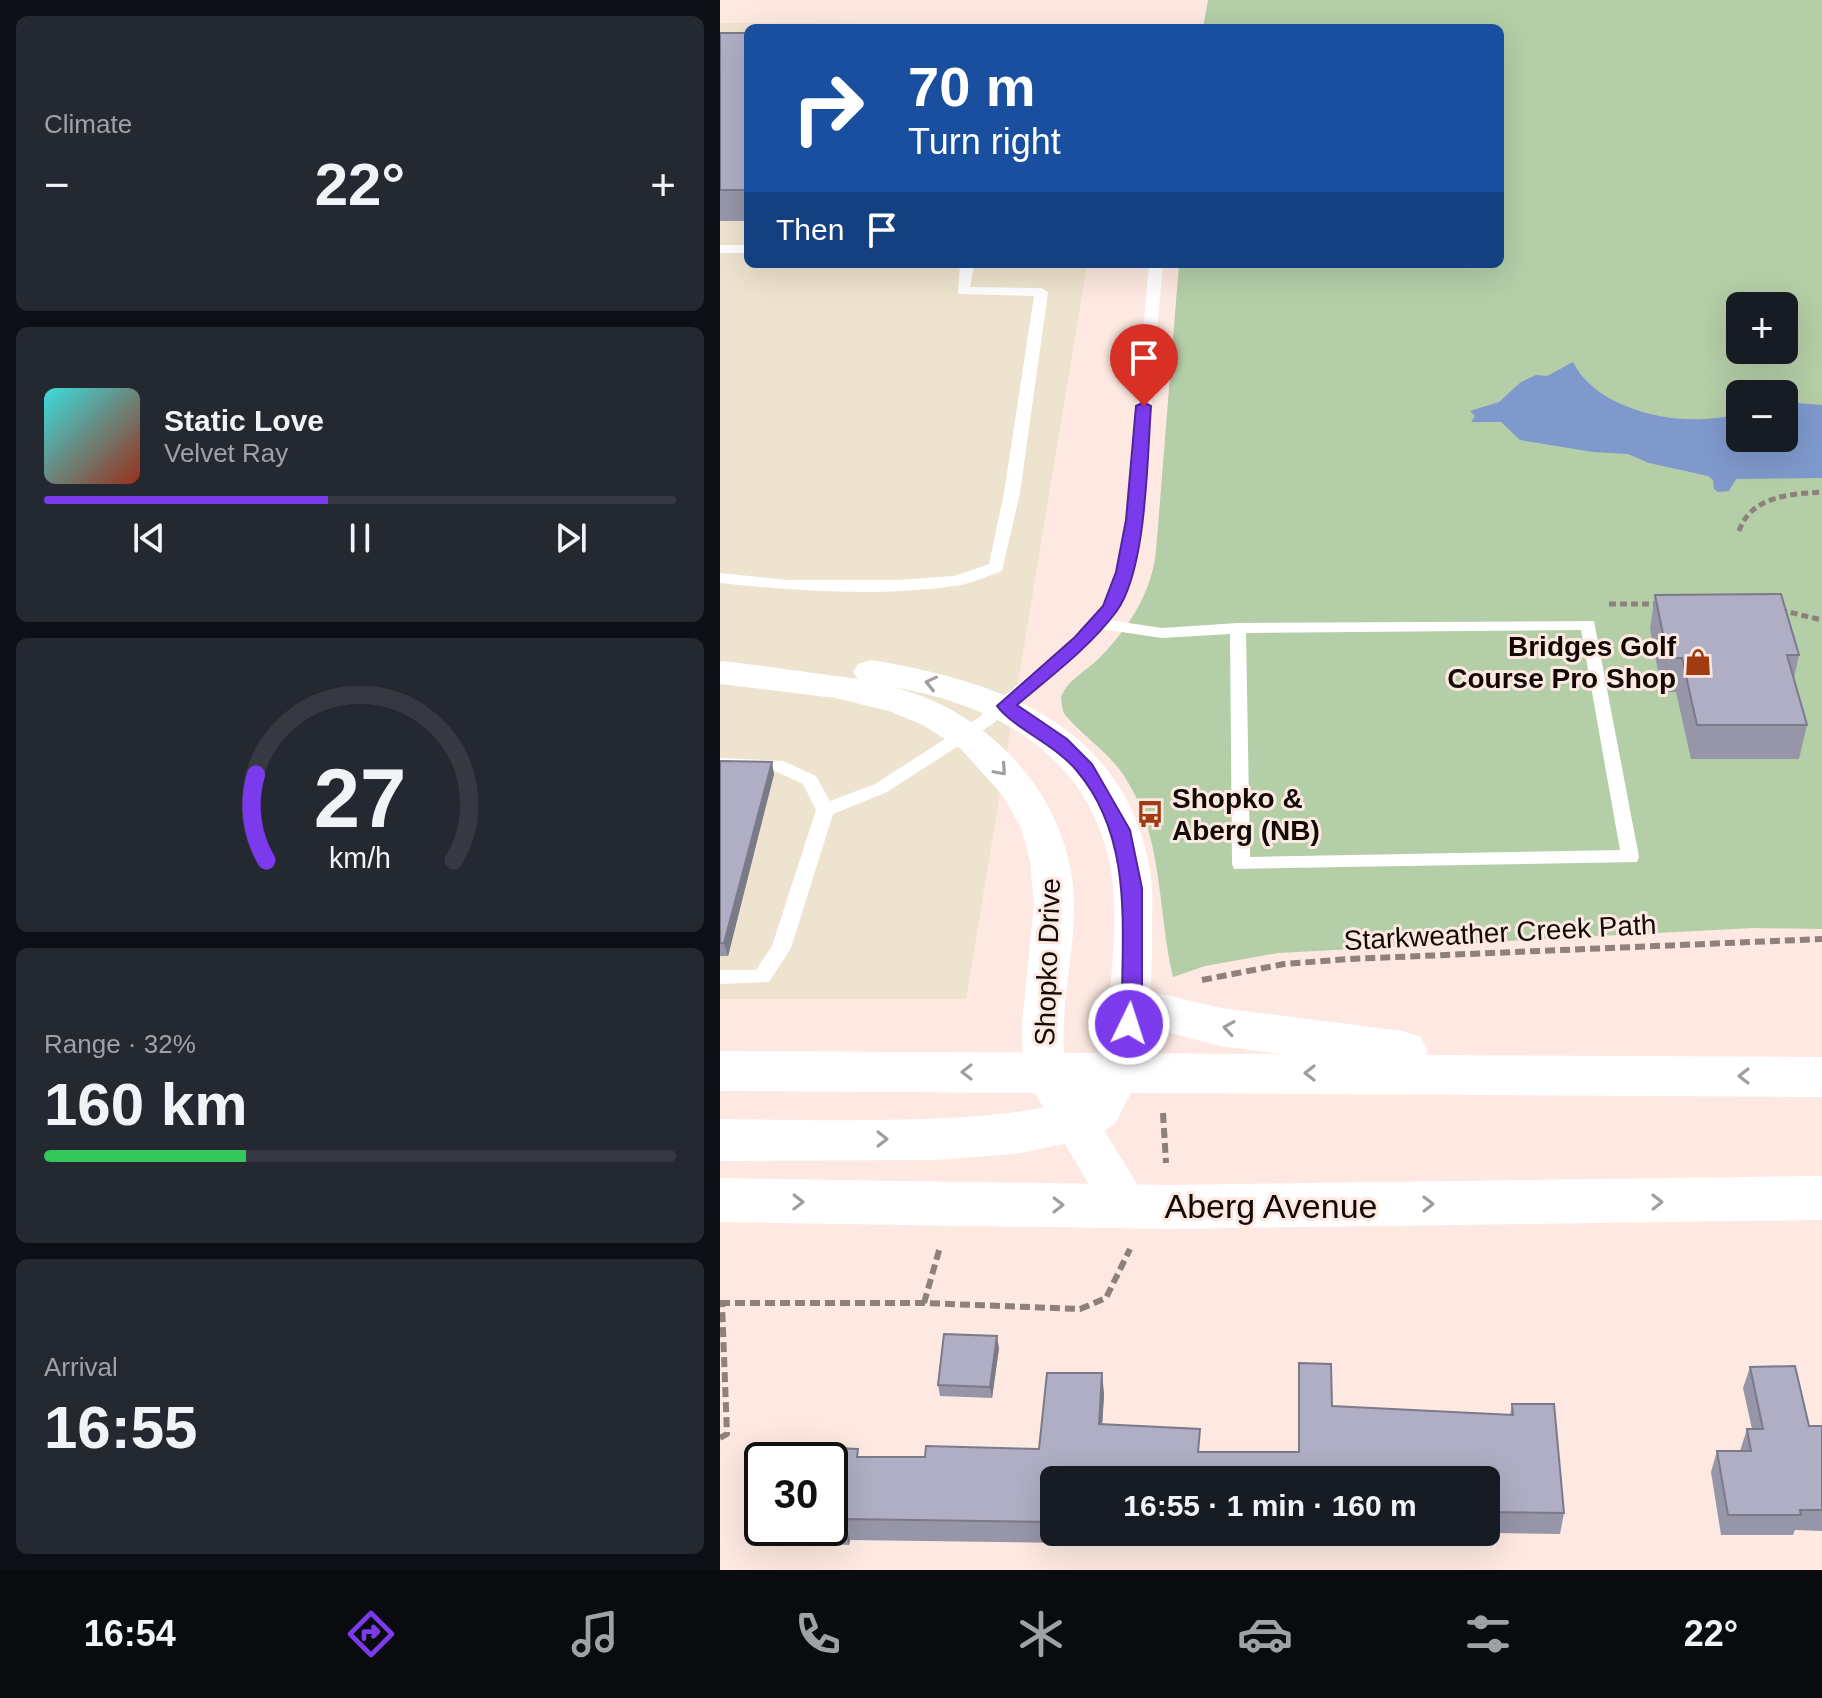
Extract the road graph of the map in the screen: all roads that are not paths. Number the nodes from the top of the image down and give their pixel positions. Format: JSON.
{"nodes":[{"id":1,"x":720,"y":249,"type":"edge"},
{"id":2,"x":744,"y":249,"type":"edge"},
{"id":3,"x":966,"y":268,"type":"edge"},
{"id":4,"x":1156,"y":268,"type":"edge"},
{"id":5,"x":720,"y":578,"type":"edge"},
{"id":6,"x":1097,"y":623,"type":"junction"},
{"id":7,"x":1238,"y":628,"type":"junction"},
{"id":8,"x":722,"y":673,"type":"edge"},
{"id":9,"x":1005,"y":706,"type":"junction"},
{"id":10,"x":965,"y":734,"type":"junction"},
{"id":11,"x":720,"y":764,"type":"edge"},
{"id":12,"x":825,"y":810,"type":"junction"},
{"id":13,"x":720,"y":977,"type":"edge"},
{"id":14,"x":1132,"y":1006,"type":"junction"},
{"id":15,"x":720,"y":1071,"type":"edge"},
{"id":16,"x":1045,"y":1073,"type":"junction"},
{"id":17,"x":1117,"y":1073,"type":"junction"},
{"id":18,"x":1556,"y":1075,"type":"junction"},
{"id":19,"x":1822,"y":1077,"type":"edge"},
{"id":20,"x":1074,"y":1123,"type":"junction"},
{"id":21,"x":720,"y":1140,"type":"edge"},
{"id":22,"x":1822,"y":1198,"type":"edge"},
{"id":23,"x":720,"y":1200,"type":"edge"},
{"id":24,"x":1126,"y":1206,"type":"junction"}],
"edges":[{"from":1,"to":2,"type":"lane"},
{"from":3,"to":5,"type":"lane"},
{"from":4,"to":6,"type":"lane"},
{"from":6,"to":7,"type":"lane"},
{"from":6,"to":9,"type":"lane"},
{"from":7,"to":7,"type":"lane"},
{"from":9,"to":8,"type":"street","name":"Shopko Drive","one_way":true},
{"from":8,"to":10,"type":"street","name":"Shopko Drive"},
{"from":9,"to":10,"type":"lane"},
{"from":9,"to":14,"type":"street","name":"Shopko Drive"},
{"from":10,"to":12,"type":"lane"},
{"from":10,"to":16,"type":"street","name":"Shopko Drive","one_way":true},
{"from":11,"to":12,"type":"lane"},
{"from":12,"to":13,"type":"lane"},
{"from":14,"to":17,"type":"street","name":"Shopko Drive"},
{"from":18,"to":14,"type":"main road","one_way":true},
{"from":16,"to":15,"type":"main road","one_way":true},
{"from":16,"to":17,"type":"main road"},
{"from":16,"to":20,"type":"street","name":"Shopko Drive"},
{"from":18,"to":17,"type":"main road","one_way":true},
{"from":17,"to":20,"type":"main road"},
{"from":19,"to":18,"type":"main road","one_way":true},
{"from":21,"to":20,"type":"main road","one_way":true},
{"from":20,"to":24,"type":"street","name":"Shopko Drive"},
{"from":24,"to":22,"type":"main road","name":"Aberg Avenue","one_way":true},
{"from":23,"to":24,"type":"main road","name":"Aberg Avenue","one_way":true}]}
